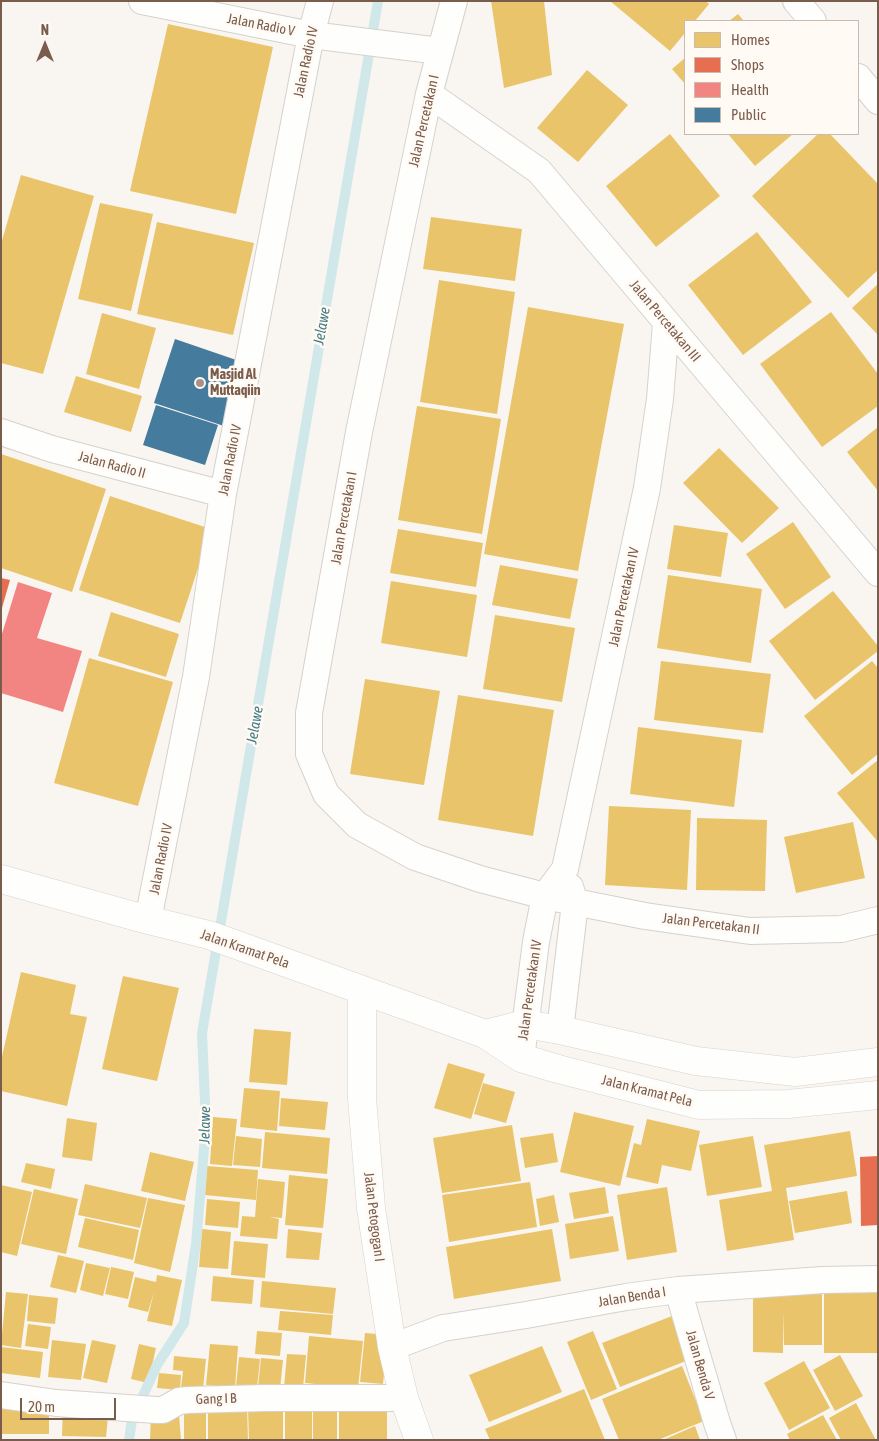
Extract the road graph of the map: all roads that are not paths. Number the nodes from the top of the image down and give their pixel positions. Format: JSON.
{"nodes":[{"id":1,"x":142,"y":1,"type":"edge"},
{"id":2,"x":320,"y":1,"type":"edge"},
{"id":3,"x":454,"y":1,"type":"edge"},
{"id":4,"x":796,"y":1,"type":"edge"},
{"id":5,"x":812,"y":20,"type":"edge"},
{"id":6,"x":322,"y":37,"type":"junction"},
{"id":7,"x":440,"y":52,"type":"junction"},
{"id":8,"x":859,"y":78,"type":"edge"},
{"id":9,"x":428,"y":94,"type":"junction"},
{"id":10,"x":878,"y":101,"type":"edge"},
{"id":11,"x":666,"y":323,"type":"junction"},
{"id":12,"x":1,"y":432,"type":"edge"},
{"id":13,"x":223,"y":494,"type":"junction"},
{"id":14,"x":878,"y":572,"type":"edge"},
{"id":15,"x":565,"y":869,"type":"junction"},
{"id":16,"x":1,"y":879,"type":"edge"},
{"id":17,"x":545,"y":896,"type":"junction"},
{"id":18,"x":575,"y":903,"type":"junction"},
{"id":19,"x":148,"y":920,"type":"junction"},
{"id":20,"x":878,"y":920,"type":"edge"},
{"id":21,"x":362,"y":990,"type":"junction"},
{"id":22,"x":525,"y":1024,"type":"junction"},
{"id":23,"x":560,"y":1030,"type":"junction"},
{"id":24,"x":485,"y":1034,"type":"junction"},
{"id":25,"x":521,"y":1058,"type":"junction"},
{"id":26,"x":878,"y":1062,"type":"edge"},
{"id":27,"x":878,"y":1095,"type":"edge"},
{"id":28,"x":878,"y":1279,"type":"edge"},
{"id":29,"x":678,"y":1290,"type":"junction"},
{"id":30,"x":392,"y":1347,"type":"junction"},
{"id":31,"x":1,"y":1395,"type":"edge"},
{"id":32,"x":404,"y":1398,"type":"junction"},
{"id":33,"x":419,"y":1440,"type":"edge"},
{"id":34,"x":723,"y":1440,"type":"edge"}],
"edges":[{"from":1,"to":6,"type":"street","name":"Jalan Radio V"},
{"from":2,"to":6,"type":"street","name":"Jalan Radio IV"},
{"from":3,"to":7,"type":"street","name":"Jalan Percetakan I"},
{"from":4,"to":5,"type":"street"},
{"from":6,"to":7,"type":"street","name":"Jalan Radio V"},
{"from":6,"to":13,"type":"street","name":"Jalan Radio IV"},
{"from":7,"to":9,"type":"street","name":"Jalan Percetakan I"},
{"from":8,"to":10,"type":"street"},
{"from":9,"to":11,"type":"street","name":"Jalan Percetakan III"},
{"from":9,"to":17,"type":"street","name":"Jalan Percetakan I"},
{"from":11,"to":14,"type":"street","name":"Jalan Percetakan III"},
{"from":11,"to":15,"type":"street","name":"Jalan Percetakan IV"},
{"from":12,"to":13,"type":"street","name":"Jalan Radio II"},
{"from":13,"to":19,"type":"street","name":"Jalan Radio IV"},
{"from":15,"to":17,"type":"street","name":"Jalan Percetakan IV"},
{"from":15,"to":18,"type":"street","name":"Jalan Percetakan IV"},
{"from":16,"to":19,"type":"street","name":"Jalan Kramat Pela"},
{"from":17,"to":18,"type":"street","name":"Jalan Percetakan II"},
{"from":17,"to":22,"type":"street","name":"Jalan Percetakan IV"},
{"from":18,"to":20,"type":"street","name":"Jalan Percetakan II"},
{"from":18,"to":23,"type":"street","name":"Jalan Percetakan IV"},
{"from":19,"to":21,"type":"street","name":"Jalan Kramat Pela"},
{"from":21,"to":24,"type":"street","name":"Jalan Kramat Pela"},
{"from":21,"to":30,"type":"street","name":"Jalan Petogogan I"},
{"from":22,"to":23,"type":"street"},
{"from":22,"to":24,"type":"street"},
{"from":22,"to":25,"type":"street","name":"Jalan Percetakan IV"},
{"from":23,"to":26,"type":"street"},
{"from":24,"to":25,"type":"street","name":"Jalan Kramat Pela"},
{"from":25,"to":27,"type":"street","name":"Jalan Kramat Pela"},
{"from":28,"to":29,"type":"street","name":"Jalan Benda I"},
{"from":29,"to":30,"type":"street","name":"Jalan Benda I"},
{"from":29,"to":34,"type":"street","name":"Jalan Benda V"},
{"from":30,"to":32,"type":"street","name":"Jalan Petogogan I"},
{"from":31,"to":32,"type":"street","name":"Gang I B"},
{"from":32,"to":33,"type":"street","name":"Jalan Petogogan I"}]}
